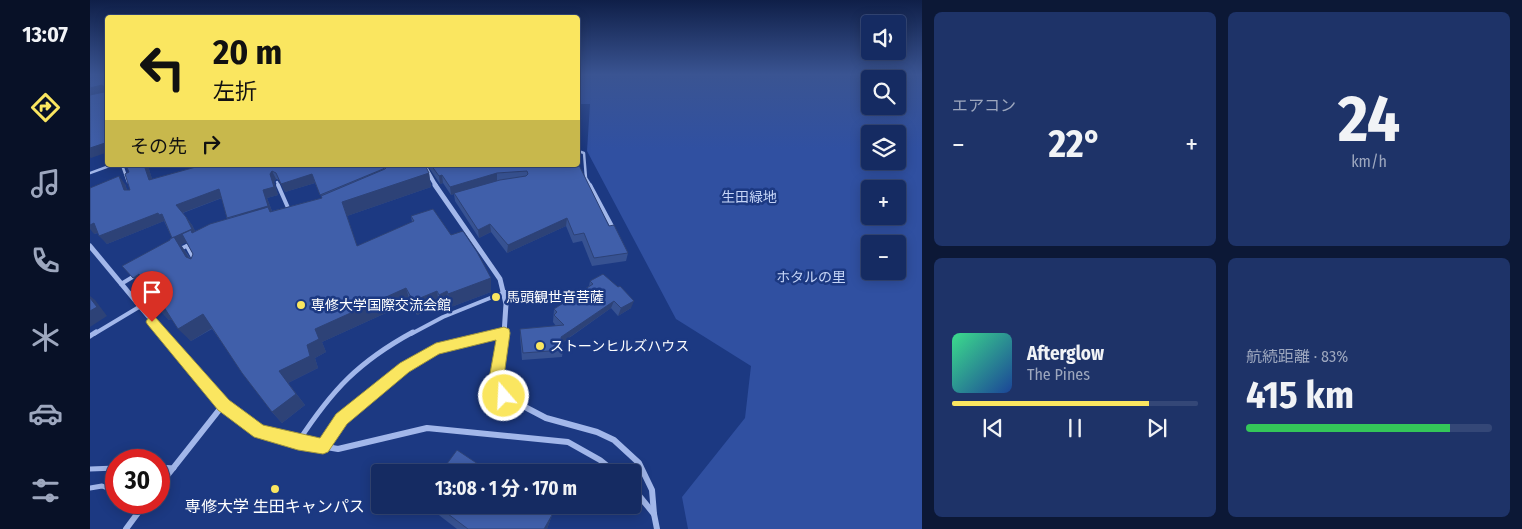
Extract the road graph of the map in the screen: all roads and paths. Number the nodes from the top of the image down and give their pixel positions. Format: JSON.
{"nodes":[{"id":1,"x":580,"y":152,"type":"edge"},
{"id":2,"x":106,"y":167,"type":"edge"},
{"id":3,"x":123,"y":167,"type":"edge"},
{"id":4,"x":425,"y":167,"type":"edge"},
{"id":5,"x":90,"y":173,"type":"edge"},
{"id":6,"x":277,"y":182,"type":"edge"},
{"id":7,"x":130,"y":188,"type":"edge"},
{"id":8,"x":454,"y":198,"type":"edge"},
{"id":9,"x":446,"y":200,"type":"junction"},
{"id":10,"x":290,"y":215,"type":"edge"},
{"id":11,"x":614,"y":231,"type":"edge"},
{"id":12,"x":195,"y":242,"type":"edge"},
{"id":13,"x":90,"y":246,"type":"edge"},
{"id":14,"x":187,"y":246,"type":"junction"},
{"id":15,"x":169,"y":255,"type":"edge"},
{"id":16,"x":196,"y":261,"type":"edge"},
{"id":17,"x":137,"y":275,"type":"edge"},
{"id":18,"x":121,"y":284,"type":"junction"},
{"id":19,"x":505,"y":292,"type":"junction"},
{"id":20,"x":139,"y":307,"type":"junction"},
{"id":21,"x":504,"y":333,"type":"junction"},
{"id":22,"x":90,"y":336,"type":"edge"},
{"id":23,"x":224,"y":405,"type":"junction"},
{"id":24,"x":298,"y":442,"type":"junction"},
{"id":25,"x":323,"y":446,"type":"junction"},
{"id":26,"x":605,"y":464,"type":"edge"},
{"id":27,"x":105,"y":468,"type":"edge"},
{"id":28,"x":170,"y":468,"type":"edge"},
{"id":29,"x":174,"y":468,"type":"junction"},
{"id":30,"x":90,"y":469,"type":"edge"},
{"id":31,"x":170,"y":473,"type":"edge"},
{"id":32,"x":105,"y":487,"type":"edge"},
{"id":33,"x":90,"y":488,"type":"edge"},
{"id":34,"x":641,"y":498,"type":"edge"},
{"id":35,"x":137,"y":514,"type":"edge"},
{"id":36,"x":654,"y":514,"type":"junction"},
{"id":37,"x":126,"y":529,"type":"edge"},
{"id":38,"x":657,"y":529,"type":"edge"}],
"edges":[{"from":1,"to":11,"type":"lane"},
{"from":2,"to":5,"type":"lane"},
{"from":3,"to":7,"type":"lane"},
{"from":4,"to":9,"type":"street"},
{"from":6,"to":10,"type":"lane"},
{"from":8,"to":9,"type":"lane"},
{"from":9,"to":19,"type":"street"},
{"from":12,"to":14,"type":"lane"},
{"from":13,"to":18,"type":"street"},
{"from":14,"to":15,"type":"lane"},
{"from":14,"to":16,"type":"lane"},
{"from":17,"to":18,"type":"lane"},
{"from":18,"to":20,"type":"street"},
{"from":19,"to":21,"type":"street"},
{"from":19,"to":24,"type":"lane"},
{"from":20,"to":22,"type":"lane"},
{"from":20,"to":23,"type":"street"},
{"from":21,"to":25,"type":"street"},
{"from":21,"to":36,"type":"street"},
{"from":23,"to":24,"type":"street"},
{"from":23,"to":29,"type":"street"},
{"from":24,"to":25,"type":"street"},
{"from":25,"to":26,"type":"street"},
{"from":27,"to":30,"type":"lane"},
{"from":28,"to":29,"type":"lane"},
{"from":29,"to":31,"type":"street"},
{"from":32,"to":33,"type":"lane"},
{"from":34,"to":36,"type":"street"},
{"from":35,"to":37,"type":"street"},
{"from":36,"to":38,"type":"street"}]}
